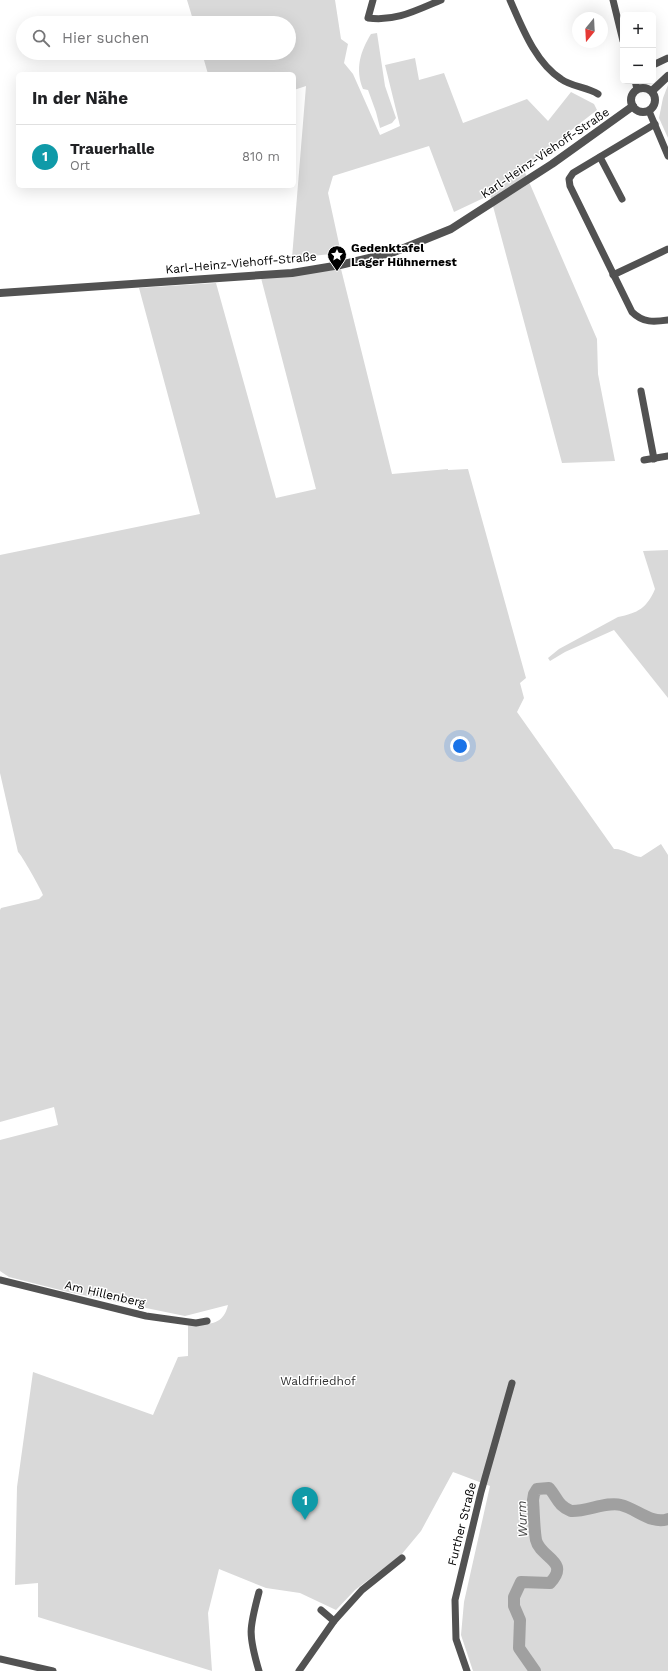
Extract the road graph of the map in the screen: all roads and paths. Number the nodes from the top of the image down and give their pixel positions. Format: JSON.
{"nodes":[{"id":1,"x":373,"y":0,"type":"edge"},
{"id":2,"x":441,"y":0,"type":"edge"},
{"id":3,"x":510,"y":0,"type":"edge"},
{"id":4,"x":613,"y":0,"type":"edge"},
{"id":5,"x":620,"y":29,"type":"edge"},
{"id":6,"x":668,"y":58,"type":"edge"},
{"id":7,"x":656,"y":64,"type":"edge"},
{"id":8,"x":668,"y":76,"type":"edge"},
{"id":9,"x":636,"y":85,"type":"edge"},
{"id":10,"x":652,"y":91,"type":"junction"},
{"id":11,"x":598,"y":94,"type":"dead end"},
{"id":12,"x":633,"y":106,"type":"junction"},
{"id":13,"x":649,"y":111,"type":"junction"},
{"id":14,"x":655,"y":124,"type":"junction"},
{"id":15,"x":668,"y":156,"type":"edge"},
{"id":16,"x":600,"y":157,"type":"junction"},
{"id":17,"x":622,"y":199,"type":"dead end"},
{"id":18,"x":668,"y":249,"type":"edge"},
{"id":19,"x":613,"y":275,"type":"junction"},
{"id":20,"x":0,"y":293,"type":"edge"},
{"id":21,"x":668,"y":320,"type":"edge"},
{"id":22,"x":641,"y":391,"type":"dead end"},
{"id":23,"x":668,"y":456,"type":"edge"},
{"id":24,"x":654,"y":458,"type":"junction"},
{"id":25,"x":644,"y":460,"type":"dead end"},
{"id":26,"x":0,"y":1280,"type":"edge"},
{"id":27,"x":207,"y":1321,"type":"dead end"},
{"id":28,"x":512,"y":1383,"type":"dead end"},
{"id":29,"x":402,"y":1558,"type":"dead end"},
{"id":30,"x":259,"y":1592,"type":"dead end"},
{"id":31,"x":321,"y":1610,"type":"dead end"},
{"id":32,"x":334,"y":1621,"type":"junction"},
{"id":33,"x":0,"y":1658,"type":"edge"},
{"id":34,"x":52,"y":1671,"type":"edge"},
{"id":35,"x":259,"y":1671,"type":"edge"},
{"id":36,"x":299,"y":1671,"type":"edge"},
{"id":37,"x":467,"y":1671,"type":"edge"}],
"edges":[{"from":1,"to":2,"type":"street"},
{"from":3,"to":11,"type":"street"},
{"from":4,"to":5,"type":"street"},
{"from":6,"to":7,"type":"street"},
{"from":8,"to":10,"type":"street"},
{"from":9,"to":10,"type":"street"},
{"from":9,"to":12,"type":"street"},
{"from":10,"to":13,"type":"street"},
{"from":12,"to":13,"type":"street"},
{"from":12,"to":20,"type":"street","name":"Karl-Heinz-Viehoff-Straße"},
{"from":13,"to":14,"type":"street"},
{"from":14,"to":15,"type":"street"},
{"from":14,"to":16,"type":"street"},
{"from":16,"to":17,"type":"street"},
{"from":16,"to":19,"type":"street"},
{"from":18,"to":19,"type":"street"},
{"from":19,"to":21,"type":"street"},
{"from":22,"to":24,"type":"street"},
{"from":23,"to":24,"type":"street"},
{"from":24,"to":25,"type":"street"},
{"from":26,"to":27,"type":"street","name":"Am Hillenberg"},
{"from":28,"to":37,"type":"street","name":"Further Straße"},
{"from":29,"to":32,"type":"street"},
{"from":30,"to":35,"type":"street"},
{"from":31,"to":32,"type":"street"},
{"from":32,"to":36,"type":"street"},
{"from":33,"to":34,"type":"street"}]}
